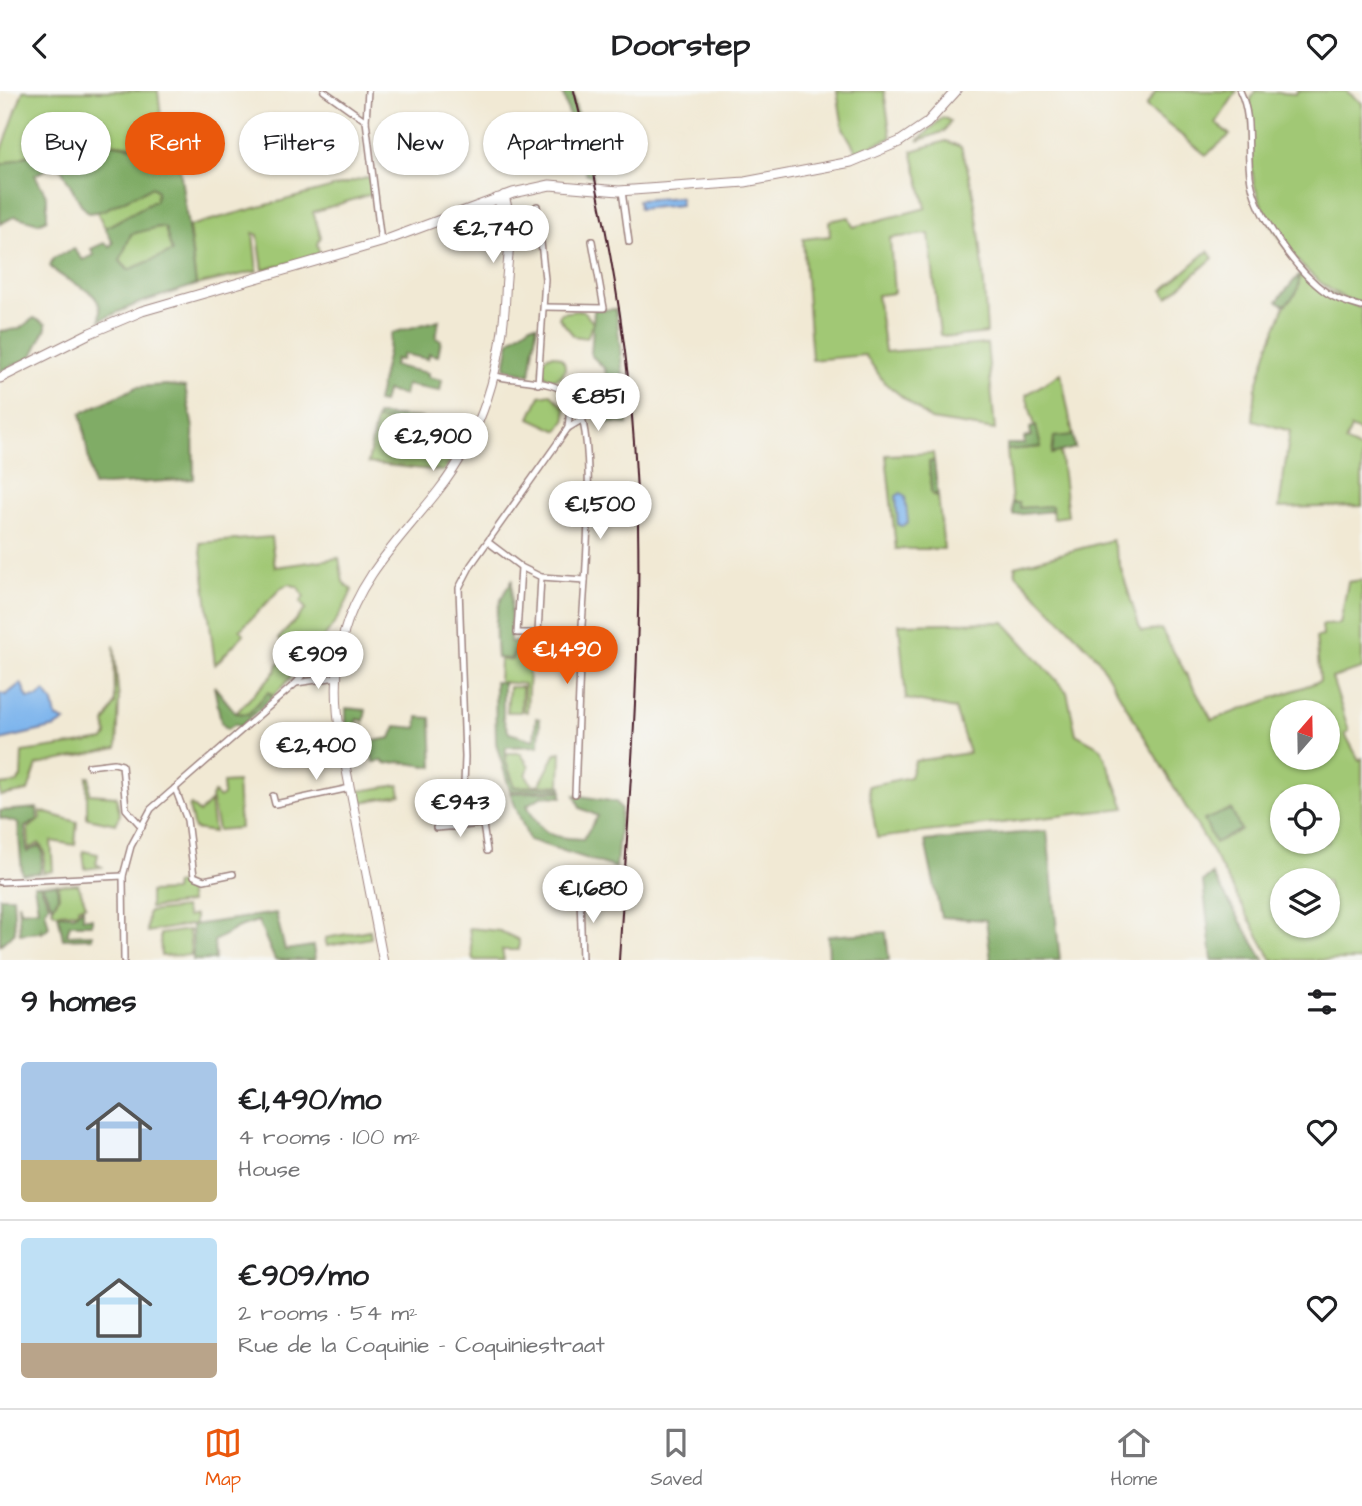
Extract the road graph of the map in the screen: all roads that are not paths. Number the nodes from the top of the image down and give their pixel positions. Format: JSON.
{"nodes":[{"id":1,"x":324,"y":91,"type":"edge"},
{"id":2,"x":368,"y":91,"type":"edge"},
{"id":3,"x":956,"y":91,"type":"edge"},
{"id":4,"x":1240,"y":91,"type":"edge"},
{"id":5,"x":366,"y":121,"type":"junction"},
{"id":6,"x":622,"y":191,"type":"junction"},
{"id":7,"x":500,"y":196,"type":"junction"},
{"id":8,"x":537,"y":206,"type":"dead end"},
{"id":9,"x":592,"y":241,"type":"dead end"},
{"id":10,"x":382,"y":242,"type":"junction"},
{"id":11,"x":629,"y":242,"type":"dead end"},
{"id":12,"x":544,"y":307,"type":"junction"},
{"id":13,"x":1362,"y":307,"type":"edge"},
{"id":14,"x":495,"y":376,"type":"junction"},
{"id":15,"x":0,"y":378,"type":"edge"},
{"id":16,"x":538,"y":384,"type":"junction"},
{"id":17,"x":571,"y":396,"type":"junction"},
{"id":18,"x":583,"y":419,"type":"junction"},
{"id":19,"x":568,"y":428,"type":"junction"},
{"id":20,"x":488,"y":542,"type":"junction"},
{"id":21,"x":521,"y":567,"type":"junction"},
{"id":22,"x":541,"y":576,"type":"junction"},
{"id":23,"x":585,"y":580,"type":"junction"},
{"id":24,"x":339,"y":661,"type":"junction"},
{"id":25,"x":337,"y":677,"type":"junction"},
{"id":26,"x":296,"y":683,"type":"junction"},
{"id":27,"x":89,"y":766,"type":"dead end"},
{"id":28,"x":464,"y":785,"type":"junction"},
{"id":29,"x":174,"y":788,"type":"junction"},
{"id":30,"x":350,"y":788,"type":"junction"},
{"id":31,"x":575,"y":794,"type":"dead end"},
{"id":32,"x":273,"y":796,"type":"dead end"},
{"id":33,"x":483,"y":824,"type":"junction"},
{"id":34,"x":142,"y":827,"type":"junction"},
{"id":35,"x":452,"y":827,"type":"junction"},
{"id":36,"x":436,"y":828,"type":"dead end"},
{"id":37,"x":487,"y":851,"type":"dead end"},
{"id":38,"x":233,"y":874,"type":"dead end"},
{"id":39,"x":122,"y":876,"type":"junction"},
{"id":40,"x":0,"y":882,"type":"edge"},
{"id":41,"x":610,"y":894,"type":"dead end"},
{"id":42,"x":124,"y":960,"type":"edge"},
{"id":43,"x":383,"y":960,"type":"edge"},
{"id":44,"x":582,"y":960,"type":"edge"}],
"edges":[{"from":1,"to":5,"type":"street"},
{"from":2,"to":5,"type":"street"},
{"from":3,"to":6,"type":"main road"},
{"from":4,"to":13,"type":"street"},
{"from":5,"to":10,"type":"street"},
{"from":6,"to":7,"type":"main road"},
{"from":6,"to":11,"type":"street"},
{"from":7,"to":10,"type":"main road"},
{"from":7,"to":14,"type":"main road"},
{"from":8,"to":12,"type":"street"},
{"from":9,"to":12,"type":"street"},
{"from":10,"to":15,"type":"main road"},
{"from":12,"to":16,"type":"street"},
{"from":14,"to":16,"type":"street"},
{"from":14,"to":24,"type":"main road"},
{"from":16,"to":17,"type":"street"},
{"from":17,"to":18,"type":"street"},
{"from":17,"to":19,"type":"street"},
{"from":18,"to":19,"type":"street"},
{"from":18,"to":23,"type":"street"},
{"from":19,"to":20,"type":"street"},
{"from":20,"to":21,"type":"street"},
{"from":20,"to":28,"type":"street"},
{"from":21,"to":22,"type":"street"},
{"from":21,"to":22,"type":"street"},
{"from":22,"to":23,"type":"street"},
{"from":23,"to":31,"type":"street"},
{"from":24,"to":25,"type":"main road"},
{"from":24,"to":26,"type":"street"},
{"from":25,"to":26,"type":"street"},
{"from":25,"to":30,"type":"main road"},
{"from":26,"to":29,"type":"street"},
{"from":27,"to":34,"type":"street"},
{"from":28,"to":33,"type":"street"},
{"from":28,"to":35,"type":"street"},
{"from":29,"to":34,"type":"street"},
{"from":29,"to":38,"type":"street"},
{"from":30,"to":32,"type":"street"},
{"from":30,"to":43,"type":"main road"},
{"from":33,"to":35,"type":"street"},
{"from":33,"to":37,"type":"street"},
{"from":34,"to":39,"type":"street"},
{"from":35,"to":36,"type":"street"},
{"from":39,"to":40,"type":"street"},
{"from":39,"to":42,"type":"street"},
{"from":41,"to":44,"type":"street"}]}
